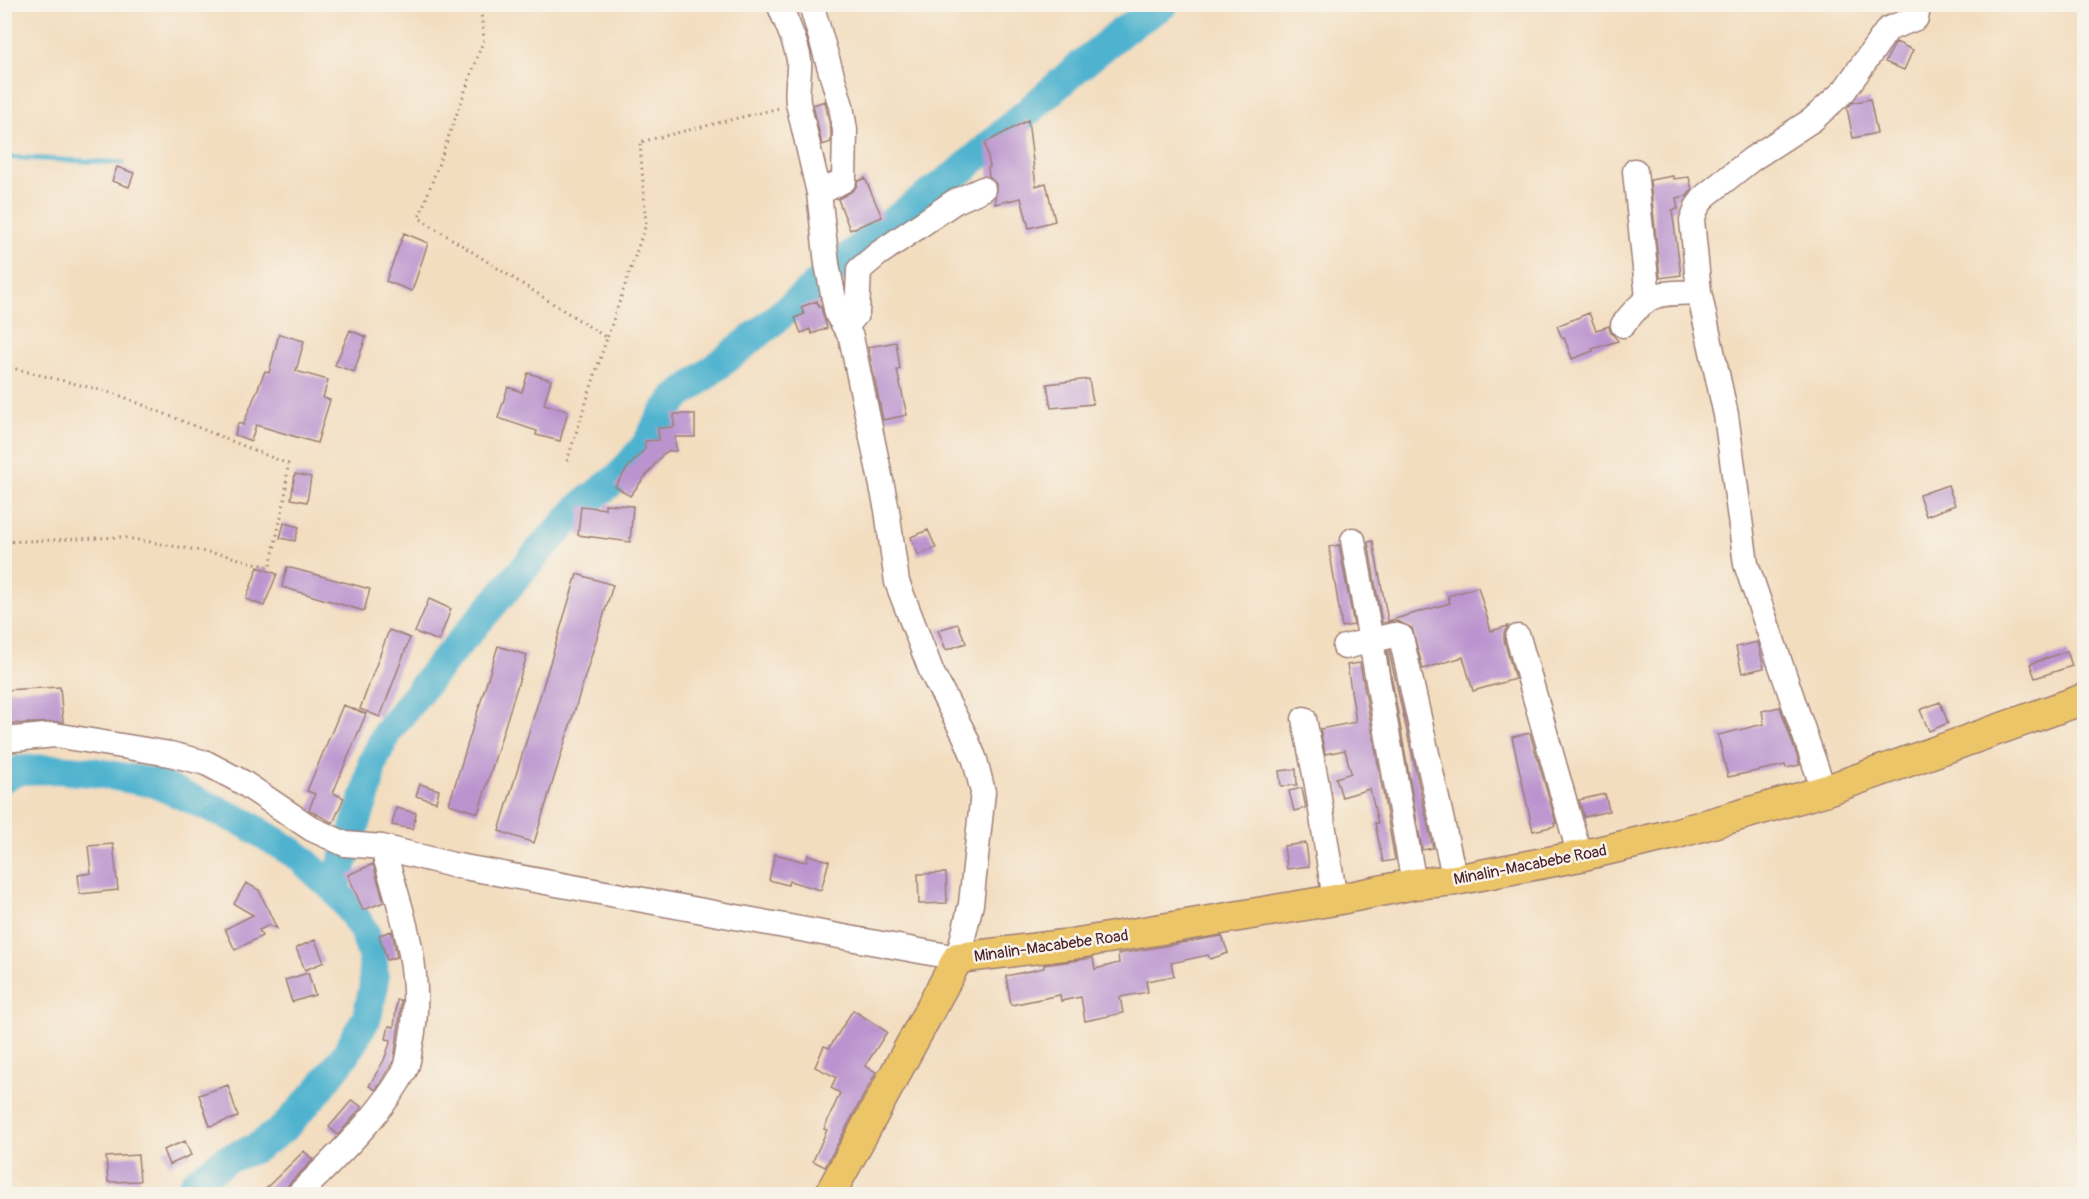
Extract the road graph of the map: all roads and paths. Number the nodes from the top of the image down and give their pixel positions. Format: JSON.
{"nodes":[{"id":1,"x":480,"y":4,"type":"edge"},
{"id":2,"x":779,"y":4,"type":"edge"},
{"id":3,"x":811,"y":4,"type":"edge"},
{"id":4,"x":1919,"y":4,"type":"edge"},
{"id":5,"x":798,"y":103,"type":"junction"},
{"id":6,"x":1635,"y":171,"type":"dead end"},
{"id":7,"x":983,"y":189,"type":"dead end"},
{"id":8,"x":819,"y":193,"type":"junction"},
{"id":9,"x":1699,"y":292,"type":"junction"},
{"id":10,"x":1648,"y":298,"type":"junction"},
{"id":11,"x":842,"y":321,"type":"junction"},
{"id":12,"x":1623,"y":325,"type":"dead end"},
{"id":13,"x":607,"y":338,"type":"junction"},
{"id":14,"x":4,"y":366,"type":"edge"},
{"id":15,"x":567,"y":461,"type":"dead end"},
{"id":16,"x":1353,"y":540,"type":"dead end"},
{"id":17,"x":4,"y":542,"type":"edge"},
{"id":18,"x":1518,"y":637,"type":"dead end"},
{"id":19,"x":1370,"y":640,"type":"junction"},
{"id":20,"x":1345,"y":647,"type":"dead end"},
{"id":21,"x":2085,"y":699,"type":"edge"},
{"id":22,"x":1304,"y":718,"type":"dead end"},
{"id":23,"x":4,"y":740,"type":"edge"},
{"id":24,"x":1824,"y":791,"type":"junction"},
{"id":25,"x":382,"y":847,"type":"junction"},
{"id":26,"x":1580,"y":856,"type":"junction"},
{"id":27,"x":1455,"y":880,"type":"junction"},
{"id":28,"x":1414,"y":884,"type":"junction"},
{"id":29,"x":1335,"y":900,"type":"junction"},
{"id":30,"x":958,"y":958,"type":"junction"},
{"id":31,"x":299,"y":1194,"type":"edge"},
{"id":32,"x":830,"y":1194,"type":"edge"}],
"edges":[{"from":1,"to":13,"type":"path"},
{"from":2,"to":5,"type":"street"},
{"from":3,"to":8,"type":"street"},
{"from":4,"to":9,"type":"street"},
{"from":5,"to":8,"type":"street"},
{"from":5,"to":13,"type":"path"},
{"from":6,"to":10,"type":"street"},
{"from":7,"to":11,"type":"street"},
{"from":8,"to":11,"type":"street"},
{"from":9,"to":10,"type":"street"},
{"from":9,"to":24,"type":"street"},
{"from":10,"to":12,"type":"street"},
{"from":11,"to":30,"type":"street"},
{"from":13,"to":15,"type":"path"},
{"from":14,"to":17,"type":"path"},
{"from":16,"to":19,"type":"street"},
{"from":18,"to":26,"type":"street"},
{"from":19,"to":20,"type":"street"},
{"from":19,"to":27,"type":"street"},
{"from":19,"to":28,"type":"street"},
{"from":21,"to":24,"type":"main road","name":"Minalin-Macabebe Road"},
{"from":22,"to":29,"type":"street"},
{"from":23,"to":25,"type":"street"},
{"from":24,"to":26,"type":"main road","name":"Minalin-Macabebe Road"},
{"from":25,"to":30,"type":"street"},
{"from":25,"to":31,"type":"street"},
{"from":26,"to":27,"type":"main road","name":"Minalin-Macabebe Road"},
{"from":27,"to":28,"type":"main road","name":"Minalin-Macabebe Road"},
{"from":28,"to":29,"type":"main road","name":"Minalin-Macabebe Road"},
{"from":29,"to":30,"type":"main road","name":"Minalin-Macabebe Road"},
{"from":30,"to":32,"type":"main road"}]}
